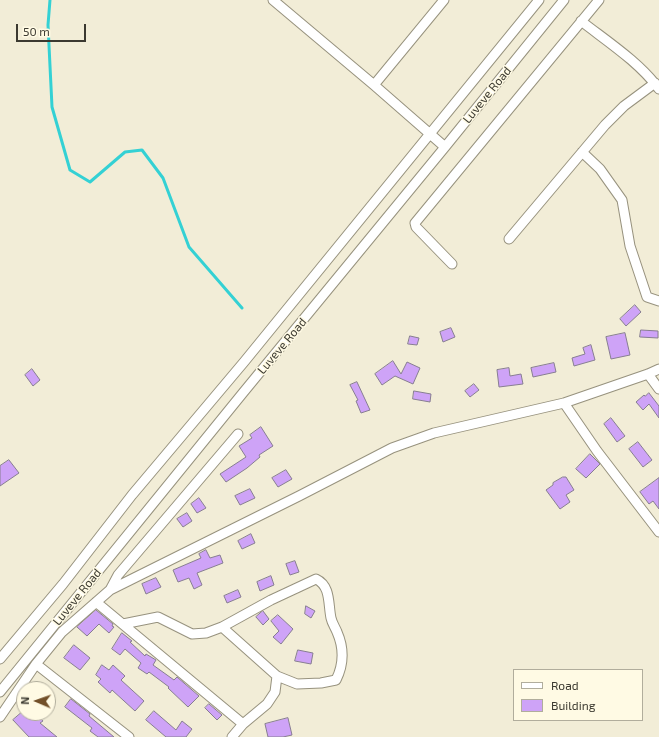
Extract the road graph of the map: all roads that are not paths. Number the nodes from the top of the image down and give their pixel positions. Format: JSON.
{"nodes":[{"id":1,"x":273,"y":0,"type":"edge"},
{"id":2,"x":444,"y":0,"type":"edge"},
{"id":3,"x":539,"y":0,"type":"edge"},
{"id":4,"x":564,"y":0,"type":"edge"},
{"id":5,"x":599,"y":0,"type":"edge"},
{"id":6,"x":582,"y":21,"type":"junction"},
{"id":7,"x":374,"y":85,"type":"junction"},
{"id":8,"x":657,"y":86,"type":"edge"},
{"id":9,"x":430,"y":134,"type":"junction"},
{"id":10,"x":445,"y":147,"type":"junction"},
{"id":11,"x":582,"y":152,"type":"junction"},
{"id":12,"x":509,"y":239,"type":"dead end"},
{"id":13,"x":452,"y":264,"type":"dead end"},
{"id":14,"x":659,"y":301,"type":"edge"},
{"id":15,"x":659,"y":369,"type":"edge"},
{"id":16,"x":648,"y":374,"type":"junction"},
{"id":17,"x":659,"y":389,"type":"edge"},
{"id":18,"x":564,"y":403,"type":"junction"},
{"id":19,"x":238,"y":434,"type":"dead end"},
{"id":20,"x":659,"y":532,"type":"edge"},
{"id":21,"x":110,"y":590,"type":"junction"},
{"id":22,"x":96,"y":602,"type":"junction"},
{"id":23,"x":123,"y":624,"type":"junction"},
{"id":24,"x":222,"y":627,"type":"junction"},
{"id":25,"x":0,"y":659,"type":"edge"},
{"id":26,"x":36,"y":664,"type":"junction"},
{"id":27,"x":277,"y":676,"type":"junction"},
{"id":28,"x":0,"y":692,"type":"edge"},
{"id":29,"x":0,"y":717,"type":"edge"},
{"id":30,"x":243,"y":724,"type":"junction"},
{"id":31,"x":129,"y":737,"type":"edge"},
{"id":32,"x":232,"y":737,"type":"edge"}],
"edges":[{"from":1,"to":7,"type":"street"},
{"from":2,"to":7,"type":"street"},
{"from":3,"to":9,"type":"street","name":"Luveve Road"},
{"from":4,"to":10,"type":"street","name":"Luveve Road"},
{"from":5,"to":6,"type":"street"},
{"from":6,"to":8,"type":"street"},
{"from":6,"to":13,"type":"street"},
{"from":7,"to":9,"type":"street"},
{"from":8,"to":11,"type":"street"},
{"from":9,"to":10,"type":"street"},
{"from":9,"to":25,"type":"street","name":"Luveve Road"},
{"from":10,"to":28,"type":"street","name":"Luveve Road"},
{"from":11,"to":12,"type":"street"},
{"from":11,"to":14,"type":"street"},
{"from":15,"to":16,"type":"street"},
{"from":16,"to":17,"type":"street"},
{"from":16,"to":18,"type":"street"},
{"from":18,"to":20,"type":"street"},
{"from":18,"to":21,"type":"street"},
{"from":19,"to":21,"type":"street"},
{"from":21,"to":22,"type":"street"},
{"from":22,"to":23,"type":"street"},
{"from":22,"to":26,"type":"street"},
{"from":23,"to":24,"type":"street"},
{"from":23,"to":30,"type":"street"},
{"from":24,"to":27,"type":"street"},
{"from":24,"to":27,"type":"street"},
{"from":26,"to":29,"type":"street"},
{"from":26,"to":31,"type":"street"},
{"from":27,"to":30,"type":"street"},
{"from":30,"to":32,"type":"street"}]}
